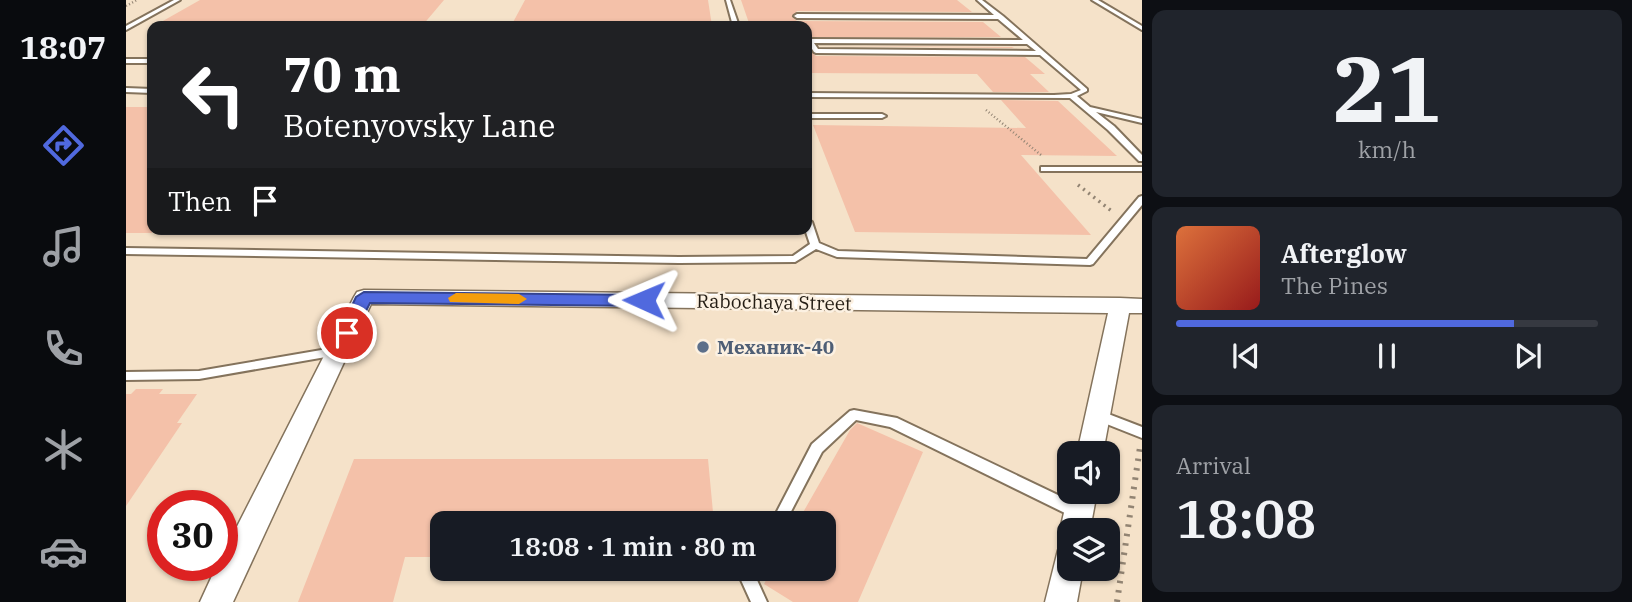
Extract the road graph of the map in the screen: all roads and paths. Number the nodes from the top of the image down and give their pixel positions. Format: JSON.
{"nodes":[{"id":1,"x":137,"y":0,"type":"edge"},
{"id":2,"x":178,"y":0,"type":"edge"},
{"id":3,"x":728,"y":0,"type":"edge"},
{"id":4,"x":979,"y":0,"type":"edge"},
{"id":5,"x":1094,"y":0,"type":"edge"},
{"id":6,"x":126,"y":6,"type":"edge"},
{"id":7,"x":797,"y":16,"type":"dead end"},
{"id":8,"x":1001,"y":17,"type":"junction"},
{"id":9,"x":734,"y":21,"type":"edge"},
{"id":10,"x":126,"y":28,"type":"edge"},
{"id":11,"x":1142,"y":28,"type":"edge"},
{"id":12,"x":812,"y":41,"type":"edge"},
{"id":13,"x":1030,"y":42,"type":"junction"},
{"id":14,"x":812,"y":44,"type":"edge"},
{"id":15,"x":1044,"y":53,"type":"junction"},
{"id":16,"x":126,"y":61,"type":"edge"},
{"id":17,"x":147,"y":61,"type":"edge"},
{"id":18,"x":126,"y":90,"type":"edge"},
{"id":19,"x":147,"y":91,"type":"edge"},
{"id":20,"x":812,"y":95,"type":"edge"},
{"id":21,"x":1072,"y":96,"type":"junction"},
{"id":22,"x":1088,"y":109,"type":"junction"},
{"id":23,"x":812,"y":116,"type":"edge"},
{"id":24,"x":882,"y":116,"type":"dead end"},
{"id":25,"x":1142,"y":121,"type":"edge"},
{"id":26,"x":1142,"y":159,"type":"edge"},
{"id":27,"x":1044,"y":169,"type":"dead end"},
{"id":28,"x":1142,"y":169,"type":"edge"},
{"id":29,"x":1142,"y":198,"type":"edge"},
{"id":30,"x":812,"y":235,"type":"edge"},
{"id":31,"x":815,"y":245,"type":"junction"},
{"id":32,"x":126,"y":251,"type":"edge"},
{"id":33,"x":1131,"y":306,"type":"edge"},
{"id":34,"x":338,"y":351,"type":"junction"},
{"id":35,"x":126,"y":376,"type":"edge"},
{"id":36,"x":1098,"y":415,"type":"junction"},
{"id":37,"x":1142,"y":434,"type":"edge"},
{"id":38,"x":1093,"y":441,"type":"edge"},
{"id":39,"x":784,"y":511,"type":"edge"},
{"id":40,"x":1079,"y":511,"type":"edge"},
{"id":41,"x":748,"y":581,"type":"edge"},
{"id":42,"x":1065,"y":581,"type":"edge"},
{"id":43,"x":216,"y":602,"type":"edge"},
{"id":44,"x":759,"y":602,"type":"edge"},
{"id":45,"x":1061,"y":602,"type":"edge"},
{"id":46,"x":1117,"y":602,"type":"edge"}],
"edges":[{"from":1,"to":6,"type":"path"},
{"from":2,"to":10,"type":"lane"},
{"from":3,"to":9,"type":"lane"},
{"from":4,"to":8,"type":"lane"},
{"from":5,"to":11,"type":"lane"},
{"from":7,"to":8,"type":"lane"},
{"from":8,"to":13,"type":"lane"},
{"from":12,"to":13,"type":"lane"},
{"from":13,"to":15,"type":"lane"},
{"from":14,"to":15,"type":"lane"},
{"from":15,"to":21,"type":"lane"},
{"from":16,"to":17,"type":"lane"},
{"from":18,"to":19,"type":"lane"},
{"from":20,"to":21,"type":"lane"},
{"from":21,"to":22,"type":"lane"},
{"from":22,"to":25,"type":"lane"},
{"from":22,"to":26,"type":"lane"},
{"from":23,"to":24,"type":"lane"},
{"from":27,"to":28,"type":"lane"},
{"from":29,"to":31,"type":"lane"},
{"from":30,"to":31,"type":"lane"},
{"from":31,"to":32,"type":"lane"},
{"from":33,"to":34,"type":"street","name":"Rabochaya Street"},
{"from":33,"to":36,"type":"street"},
{"from":34,"to":35,"type":"lane"},
{"from":34,"to":43,"type":"street"},
{"from":36,"to":37,"type":"lane"},
{"from":36,"to":38,"type":"street"},
{"from":37,"to":46,"type":"path"},
{"from":39,"to":40,"type":"lane"},
{"from":41,"to":44,"type":"lane"},
{"from":42,"to":45,"type":"street"}]}
